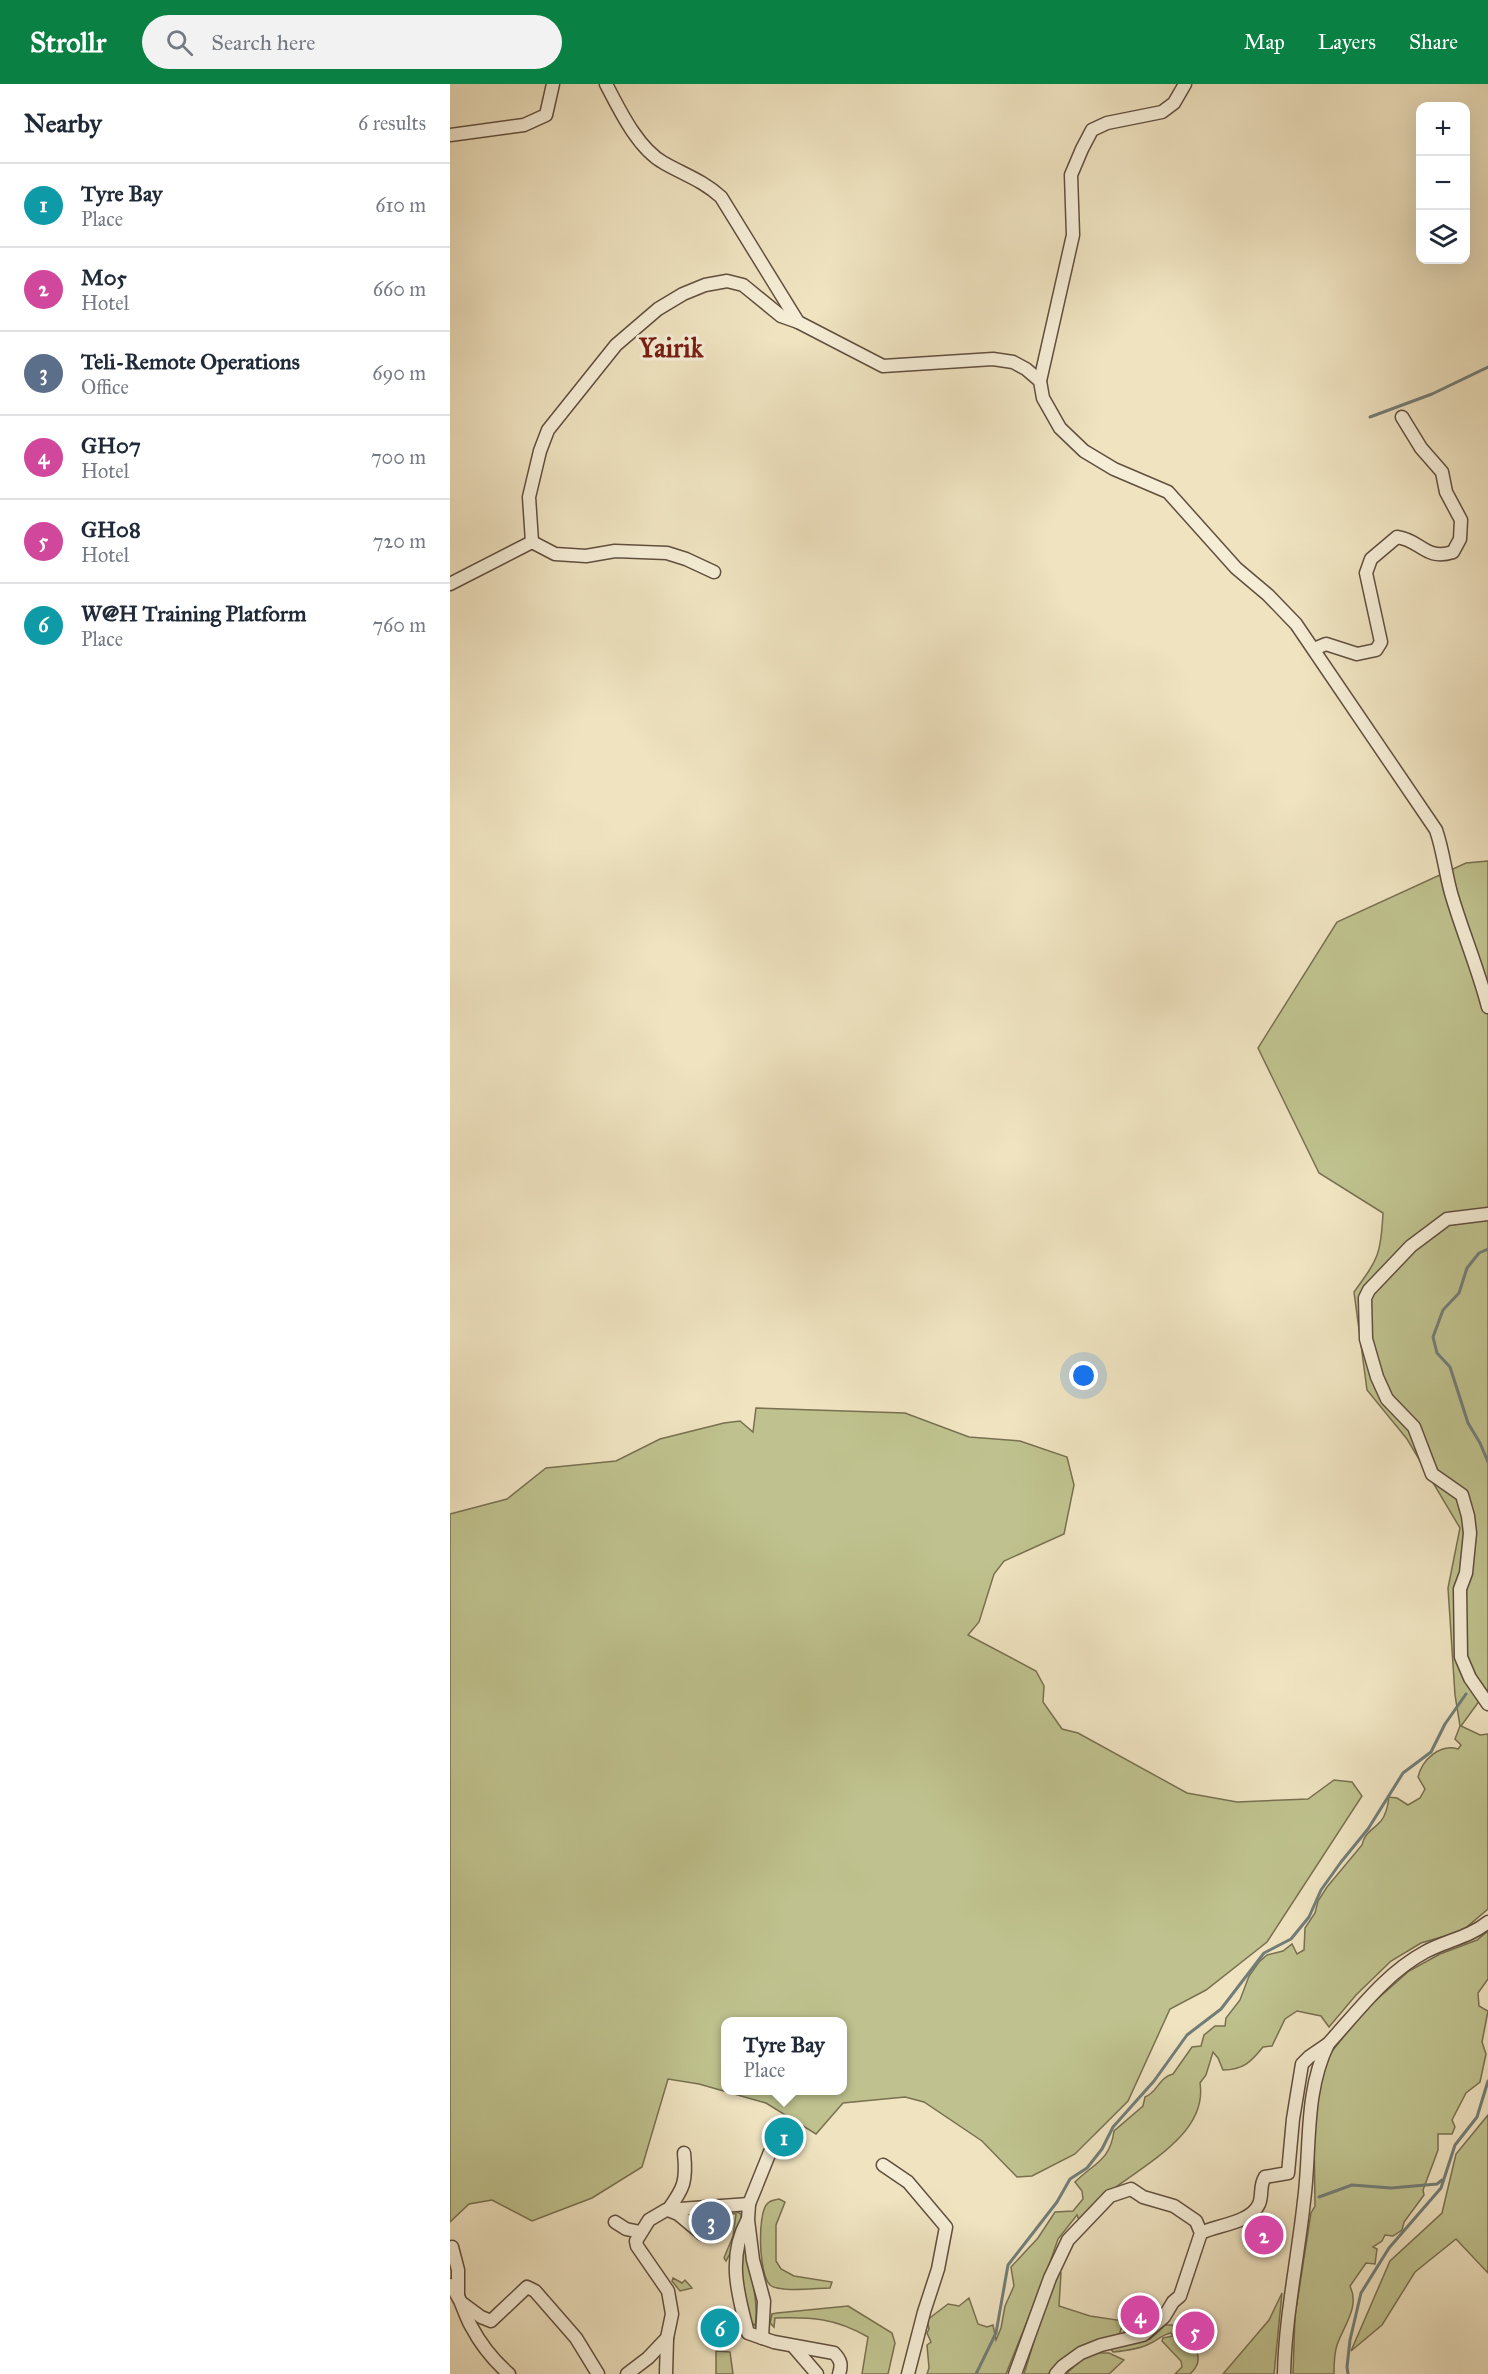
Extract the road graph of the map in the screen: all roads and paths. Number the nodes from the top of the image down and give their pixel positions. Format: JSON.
{"nodes":[{"id":1,"x":553,"y":84,"type":"edge"},
{"id":2,"x":606,"y":84,"type":"edge"},
{"id":3,"x":1185,"y":84,"type":"edge"},
{"id":4,"x":450,"y":135,"type":"edge"},
{"id":5,"x":798,"y":322,"type":"junction"},
{"id":6,"x":1040,"y":381,"type":"junction"},
{"id":7,"x":1402,"y":417,"type":"dead end"},
{"id":8,"x":532,"y":542,"type":"junction"},
{"id":9,"x":714,"y":572,"type":"dead end"},
{"id":10,"x":450,"y":584,"type":"edge"},
{"id":11,"x":1314,"y":650,"type":"junction"},
{"id":12,"x":1488,"y":1007,"type":"edge"},
{"id":13,"x":1488,"y":1214,"type":"edge"},
{"id":14,"x":1488,"y":1704,"type":"edge"},
{"id":15,"x":1488,"y":1922,"type":"edge"},
{"id":16,"x":1328,"y":2044,"type":"junction"},
{"id":17,"x":770,"y":2151,"type":"dead end"},
{"id":18,"x":684,"y":2153,"type":"dead end"},
{"id":19,"x":883,"y":2164,"type":"dead end"},
{"id":20,"x":749,"y":2204,"type":"junction"},
{"id":21,"x":668,"y":2210,"type":"junction"},
{"id":22,"x":748,"y":2220,"type":"junction"},
{"id":23,"x":615,"y":2222,"type":"dead end"},
{"id":24,"x":640,"y":2232,"type":"junction"},
{"id":25,"x":1201,"y":2233,"type":"junction"},
{"id":26,"x":702,"y":2234,"type":"dead end"},
{"id":27,"x":452,"y":2247,"type":"dead end"},
{"id":28,"x":454,"y":2290,"type":"edge"},
{"id":29,"x":667,"y":2338,"type":"junction"},
{"id":30,"x":762,"y":2338,"type":"junction"},
{"id":31,"x":793,"y":2346,"type":"junction"},
{"id":32,"x":509,"y":2374,"type":"edge"},
{"id":33,"x":597,"y":2374,"type":"edge"},
{"id":34,"x":627,"y":2374,"type":"edge"},
{"id":35,"x":666,"y":2374,"type":"edge"},
{"id":36,"x":817,"y":2374,"type":"edge"},
{"id":37,"x":839,"y":2374,"type":"edge"},
{"id":38,"x":908,"y":2374,"type":"edge"},
{"id":39,"x":1015,"y":2374,"type":"edge"},
{"id":40,"x":1056,"y":2374,"type":"edge"},
{"id":41,"x":1284,"y":2374,"type":"edge"}],
"edges":[{"from":1,"to":4,"type":"street"},
{"from":2,"to":5,"type":"street"},
{"from":3,"to":6,"type":"street"},
{"from":5,"to":6,"type":"street"},
{"from":5,"to":8,"type":"street"},
{"from":6,"to":11,"type":"street"},
{"from":7,"to":11,"type":"street"},
{"from":8,"to":9,"type":"street"},
{"from":8,"to":10,"type":"street"},
{"from":11,"to":12,"type":"street"},
{"from":13,"to":14,"type":"street"},
{"from":15,"to":16,"type":"street"},
{"from":16,"to":25,"type":"street"},
{"from":16,"to":41,"type":"street"},
{"from":17,"to":20,"type":"street"},
{"from":18,"to":21,"type":"street"},
{"from":19,"to":38,"type":"street"},
{"from":20,"to":21,"type":"street"},
{"from":20,"to":22,"type":"street"},
{"from":21,"to":24,"type":"street"},
{"from":21,"to":26,"type":"street"},
{"from":22,"to":30,"type":"street"},
{"from":22,"to":30,"type":"street"},
{"from":23,"to":24,"type":"street"},
{"from":24,"to":29,"type":"street"},
{"from":25,"to":39,"type":"street"},
{"from":25,"to":40,"type":"street"},
{"from":27,"to":28,"type":"street"},
{"from":28,"to":32,"type":"street"},
{"from":28,"to":33,"type":"street"},
{"from":29,"to":34,"type":"street"},
{"from":29,"to":35,"type":"street"},
{"from":30,"to":31,"type":"street"},
{"from":31,"to":36,"type":"street"},
{"from":31,"to":37,"type":"street"}]}
